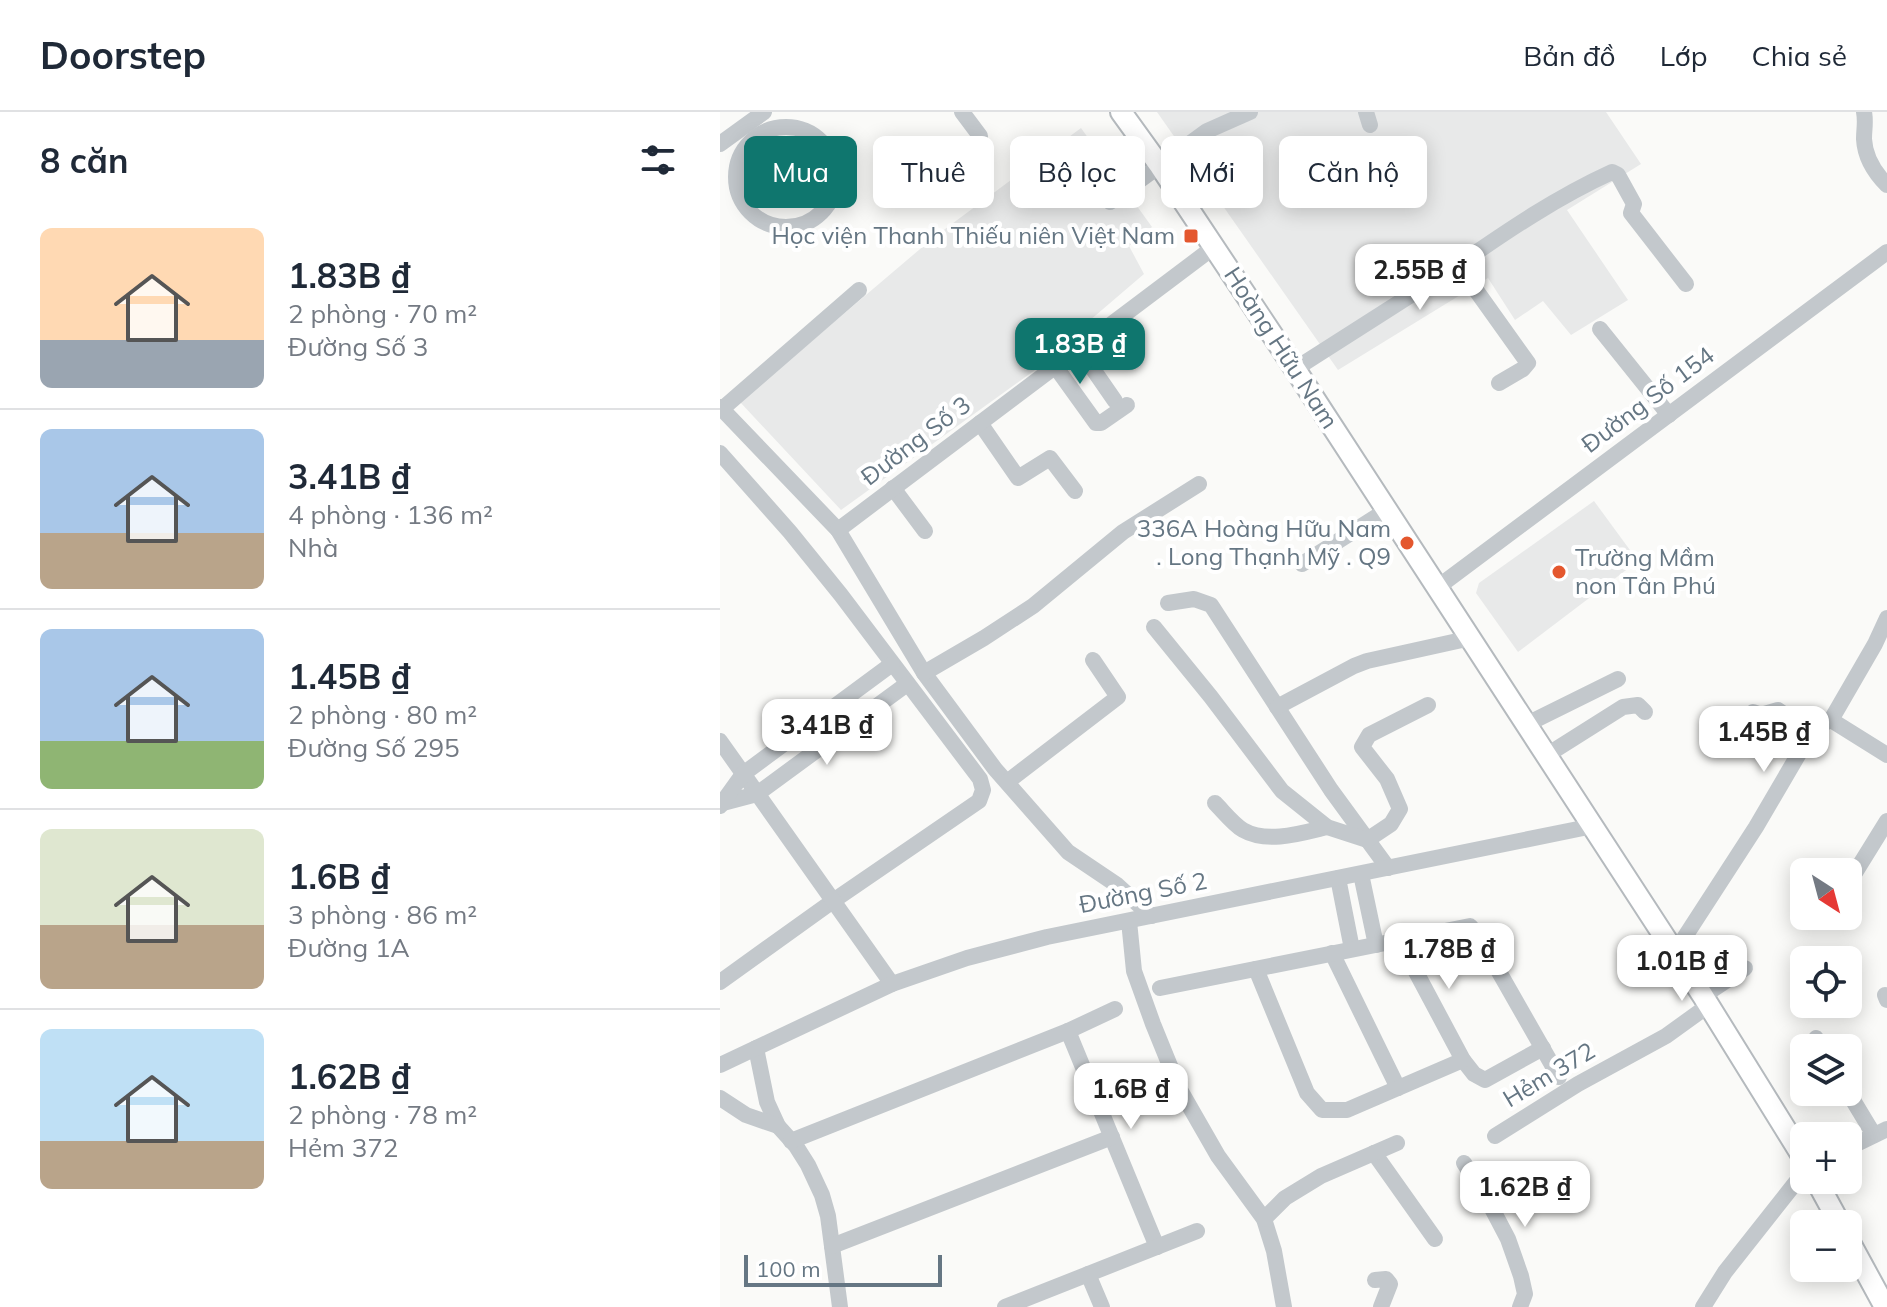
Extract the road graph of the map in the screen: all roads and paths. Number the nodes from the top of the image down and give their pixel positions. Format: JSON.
{"nodes":[{"id":1,"x":764,"y":112,"type":"edge"},
{"id":2,"x":962,"y":112,"type":"edge"},
{"id":3,"x":1121,"y":112,"type":"edge"},
{"id":4,"x":1250,"y":112,"type":"edge"},
{"id":5,"x":1864,"y":112,"type":"edge"},
{"id":6,"x":748,"y":124,"type":"edge"},
{"id":7,"x":980,"y":136,"type":"dead end"},
{"id":8,"x":720,"y":144,"type":"edge"},
{"id":9,"x":1160,"y":166,"type":"junction"},
{"id":10,"x":1145,"y":177,"type":"edge"},
{"id":11,"x":1887,"y":185,"type":"edge"},
{"id":12,"x":1214,"y":247,"type":"junction"},
{"id":13,"x":1887,"y":252,"type":"edge"},
{"id":14,"x":1458,"y":265,"type":"junction"},
{"id":15,"x":1686,"y":284,"type":"dead end"},
{"id":16,"x":859,"y":290,"type":"dead end"},
{"id":17,"x":1600,"y":329,"type":"dead end"},
{"id":18,"x":1079,"y":349,"type":"junction"},
{"id":19,"x":1055,"y":366,"type":"junction"},
{"id":20,"x":1295,"y":369,"type":"junction"},
{"id":21,"x":1499,"y":383,"type":"dead end"},
{"id":22,"x":721,"y":406,"type":"edge"},
{"id":23,"x":1669,"y":415,"type":"junction"},
{"id":24,"x":980,"y":423,"type":"junction"},
{"id":25,"x":720,"y":453,"type":"edge"},
{"id":26,"x":1199,"y":484,"type":"dead end"},
{"id":27,"x":893,"y":488,"type":"junction"},
{"id":28,"x":1075,"y":491,"type":"dead end"},
{"id":29,"x":1387,"y":510,"type":"junction"},
{"id":30,"x":838,"y":530,"type":"junction"},
{"id":31,"x":925,"y":531,"type":"dead end"},
{"id":32,"x":1302,"y":564,"type":"dead end"},
{"id":33,"x":1438,"y":587,"type":"junction"},
{"id":34,"x":1168,"y":603,"type":"dead end"},
{"id":35,"x":1887,"y":618,"type":"edge"},
{"id":36,"x":1154,"y":627,"type":"dead end"},
{"id":37,"x":1471,"y":638,"type":"junction"},
{"id":38,"x":1093,"y":660,"type":"dead end"},
{"id":39,"x":892,"y":664,"type":"junction"},
{"id":40,"x":924,"y":673,"type":"junction"},
{"id":41,"x":1618,"y":679,"type":"dead end"},
{"id":42,"x":907,"y":684,"type":"junction"},
{"id":43,"x":1428,"y":705,"type":"dead end"},
{"id":44,"x":1277,"y":707,"type":"junction"},
{"id":45,"x":1645,"y":712,"type":"dead end"},
{"id":46,"x":1753,"y":712,"type":"dead end"},
{"id":47,"x":1831,"y":720,"type":"junction"},
{"id":48,"x":1527,"y":724,"type":"junction"},
{"id":49,"x":1811,"y":733,"type":"junction"},
{"id":50,"x":720,"y":741,"type":"edge"},
{"id":51,"x":1547,"y":755,"type":"junction"},
{"id":52,"x":1887,"y":755,"type":"edge"},
{"id":53,"x":743,"y":774,"type":"junction"},
{"id":54,"x":1007,"y":782,"type":"junction"},
{"id":55,"x":757,"y":794,"type":"junction"},
{"id":56,"x":1215,"y":803,"type":"dead end"},
{"id":57,"x":722,"y":804,"type":"edge"},
{"id":58,"x":1887,"y":821,"type":"edge"},
{"id":59,"x":1593,"y":826,"type":"junction"},
{"id":60,"x":1327,"y":827,"type":"junction"},
{"id":61,"x":1367,"y":840,"type":"junction"},
{"id":62,"x":1862,"y":861,"type":"edge"},
{"id":63,"x":1388,"y":868,"type":"junction"},
{"id":64,"x":1361,"y":874,"type":"junction"},
{"id":65,"x":1338,"y":878,"type":"junction"},
{"id":66,"x":833,"y":901,"type":"junction"},
{"id":67,"x":1151,"y":916,"type":"junction"},
{"id":68,"x":1129,"y":921,"type":"junction"},
{"id":69,"x":1399,"y":940,"type":"junction"},
{"id":70,"x":1376,"y":945,"type":"junction"},
{"id":71,"x":1352,"y":949,"type":"junction"},
{"id":72,"x":1675,"y":952,"type":"junction"},
{"id":73,"x":1332,"y":953,"type":"junction"},
{"id":74,"x":1745,"y":968,"type":"dead end"},
{"id":75,"x":1256,"y":969,"type":"junction"},
{"id":76,"x":720,"y":982,"type":"edge"},
{"id":77,"x":892,"y":984,"type":"junction"},
{"id":78,"x":1160,"y":988,"type":"dead end"},
{"id":79,"x":1706,"y":1001,"type":"junction"},
{"id":80,"x":1115,"y":1009,"type":"dead end"},
{"id":81,"x":1068,"y":1031,"type":"junction"},
{"id":82,"x":756,"y":1048,"type":"junction"},
{"id":83,"x":1543,"y":1048,"type":"junction"},
{"id":84,"x":1463,"y":1060,"type":"junction"},
{"id":85,"x":720,"y":1065,"type":"edge"},
{"id":86,"x":1559,"y":1077,"type":"dead end"},
{"id":87,"x":1398,"y":1088,"type":"junction"},
{"id":88,"x":720,"y":1098,"type":"edge"},
{"id":89,"x":1859,"y":1106,"type":"edge"},
{"id":90,"x":778,"y":1126,"type":"junction"},
{"id":91,"x":1880,"y":1132,"type":"edge"},
{"id":92,"x":1495,"y":1136,"type":"dead end"},
{"id":93,"x":1790,"y":1136,"type":"edge"},
{"id":94,"x":1112,"y":1137,"type":"junction"},
{"id":95,"x":791,"y":1141,"type":"junction"},
{"id":96,"x":1862,"y":1141,"type":"edge"},
{"id":97,"x":1397,"y":1143,"type":"dead end"},
{"id":98,"x":1374,"y":1153,"type":"junction"},
{"id":99,"x":1464,"y":1163,"type":"dead end"},
{"id":100,"x":1790,"y":1190,"type":"edge"},
{"id":101,"x":1264,"y":1219,"type":"junction"},
{"id":102,"x":1197,"y":1231,"type":"dead end"},
{"id":103,"x":1435,"y":1239,"type":"dead end"},
{"id":104,"x":832,"y":1246,"type":"junction"},
{"id":105,"x":1157,"y":1247,"type":"junction"},
{"id":106,"x":1862,"y":1265,"type":"edge"},
{"id":107,"x":1088,"y":1274,"type":"junction"},
{"id":108,"x":1375,"y":1280,"type":"dead end"},
{"id":109,"x":840,"y":1307,"type":"edge"},
{"id":110,"x":1005,"y":1307,"type":"edge"},
{"id":111,"x":1102,"y":1307,"type":"edge"},
{"id":112,"x":1284,"y":1307,"type":"edge"},
{"id":113,"x":1381,"y":1307,"type":"edge"},
{"id":114,"x":1520,"y":1307,"type":"edge"},
{"id":115,"x":1703,"y":1307,"type":"edge"},
{"id":116,"x":1885,"y":1307,"type":"edge"}],
"edges":[{"from":1,"to":6,"type":"street"},
{"from":2,"to":7,"type":"street"},
{"from":3,"to":9,"type":"main road","name":"Hoàng Hữu Nam"},
{"from":4,"to":9,"type":"street"},
{"from":5,"to":11,"type":"street"},
{"from":6,"to":6,"type":"street"},
{"from":6,"to":8,"type":"street"},
{"from":9,"to":10,"type":"street"},
{"from":9,"to":12,"type":"main road","name":"Hoàng Hữu Nam"},
{"from":12,"to":18,"type":"street","name":"Đường Số 3"},
{"from":12,"to":20,"type":"main road","name":"Hoàng Hữu Nam"},
{"from":13,"to":23,"type":"street","name":"Đường Số 154"},
{"from":14,"to":15,"type":"street"},
{"from":14,"to":20,"type":"street"},
{"from":14,"to":21,"type":"street"},
{"from":16,"to":22,"type":"street"},
{"from":17,"to":23,"type":"street"},
{"from":18,"to":19,"type":"street","name":"Đường Số 3"},
{"from":18,"to":19,"type":"street"},
{"from":19,"to":24,"type":"street","name":"Đường Số 3"},
{"from":20,"to":29,"type":"main road","name":"Hoàng Hữu Nam"},
{"from":22,"to":30,"type":"street"},
{"from":23,"to":33,"type":"street","name":"Đường Số 154"},
{"from":24,"to":27,"type":"street","name":"Đường Số 3"},
{"from":24,"to":28,"type":"street"},
{"from":25,"to":39,"type":"street"},
{"from":26,"to":40,"type":"street"},
{"from":27,"to":30,"type":"street","name":"Đường Số 3"},
{"from":27,"to":31,"type":"street"},
{"from":29,"to":32,"type":"street"},
{"from":29,"to":33,"type":"main road","name":"Hoàng Hữu Nam"},
{"from":30,"to":40,"type":"street"},
{"from":33,"to":37,"type":"main road","name":"Hoàng Hữu Nam"},
{"from":34,"to":44,"type":"street"},
{"from":35,"to":47,"type":"street"},
{"from":36,"to":60,"type":"street"},
{"from":37,"to":44,"type":"street"},
{"from":37,"to":48,"type":"main road","name":"Hoàng Hữu Nam"},
{"from":38,"to":54,"type":"street"},
{"from":39,"to":42,"type":"street"},
{"from":39,"to":53,"type":"street"},
{"from":40,"to":54,"type":"street"},
{"from":41,"to":48,"type":"street"},
{"from":42,"to":55,"type":"street"},
{"from":42,"to":66,"type":"street"},
{"from":43,"to":61,"type":"street"},
{"from":44,"to":61,"type":"street"},
{"from":45,"to":51,"type":"street"},
{"from":46,"to":49,"type":"street"},
{"from":47,"to":49,"type":"street"},
{"from":47,"to":52,"type":"street"},
{"from":48,"to":51,"type":"main road","name":"Hoàng Hữu Nam"},
{"from":49,"to":72,"type":"street"},
{"from":50,"to":53,"type":"street"},
{"from":51,"to":59,"type":"main road","name":"Hoàng Hữu Nam"},
{"from":53,"to":55,"type":"street"},
{"from":53,"to":57,"type":"street"},
{"from":54,"to":67,"type":"street"},
{"from":55,"to":57,"type":"street"},
{"from":55,"to":66,"type":"street"},
{"from":56,"to":60,"type":"street"},
{"from":58,"to":62,"type":"street"},
{"from":59,"to":63,"type":"street","name":"Đường Số 2"},
{"from":59,"to":72,"type":"main road"},
{"from":60,"to":61,"type":"street"},
{"from":61,"to":63,"type":"street"},
{"from":63,"to":64,"type":"street","name":"Đường Số 2"},
{"from":64,"to":65,"type":"street","name":"Đường Số 2"},
{"from":64,"to":70,"type":"street"},
{"from":65,"to":67,"type":"street","name":"Đường Số 2"},
{"from":65,"to":71,"type":"street"},
{"from":66,"to":76,"type":"street"},
{"from":66,"to":77,"type":"street"},
{"from":67,"to":68,"type":"street","name":"Đường Số 2"},
{"from":68,"to":77,"type":"street","name":"Đường Số 2"},
{"from":68,"to":101,"type":"street"},
{"from":69,"to":70,"type":"street"},
{"from":69,"to":83,"type":"street"},
{"from":69,"to":84,"type":"street"},
{"from":70,"to":71,"type":"street"},
{"from":71,"to":73,"type":"street"},
{"from":72,"to":79,"type":"main road"},
{"from":73,"to":75,"type":"street"},
{"from":73,"to":87,"type":"street"},
{"from":74,"to":79,"type":"street","name":"Hẻm 372"},
{"from":75,"to":78,"type":"street"},
{"from":75,"to":87,"type":"street"},
{"from":77,"to":82,"type":"street","name":"Đường Số 2"},
{"from":79,"to":92,"type":"street","name":"Hẻm 372"},
{"from":79,"to":93,"type":"main road"},
{"from":80,"to":81,"type":"street"},
{"from":81,"to":94,"type":"street"},
{"from":81,"to":95,"type":"street"},
{"from":82,"to":85,"type":"street","name":"Đường Số 2"},
{"from":82,"to":90,"type":"street"},
{"from":83,"to":84,"type":"street"},
{"from":83,"to":86,"type":"street"},
{"from":84,"to":87,"type":"street"},
{"from":88,"to":90,"type":"street"},
{"from":89,"to":91,"type":"street"},
{"from":90,"to":95,"type":"street"},
{"from":91,"to":96,"type":"street"},
{"from":94,"to":104,"type":"street"},
{"from":94,"to":105,"type":"street"},
{"from":95,"to":104,"type":"street"},
{"from":97,"to":98,"type":"street"},
{"from":98,"to":101,"type":"street"},
{"from":98,"to":103,"type":"street"},
{"from":99,"to":114,"type":"street"},
{"from":100,"to":115,"type":"street"},
{"from":101,"to":112,"type":"street"},
{"from":102,"to":105,"type":"street"},
{"from":104,"to":109,"type":"street"},
{"from":105,"to":107,"type":"street"},
{"from":106,"to":116,"type":"main road"},
{"from":107,"to":110,"type":"street"},
{"from":107,"to":111,"type":"street"},
{"from":108,"to":113,"type":"street"}]}
